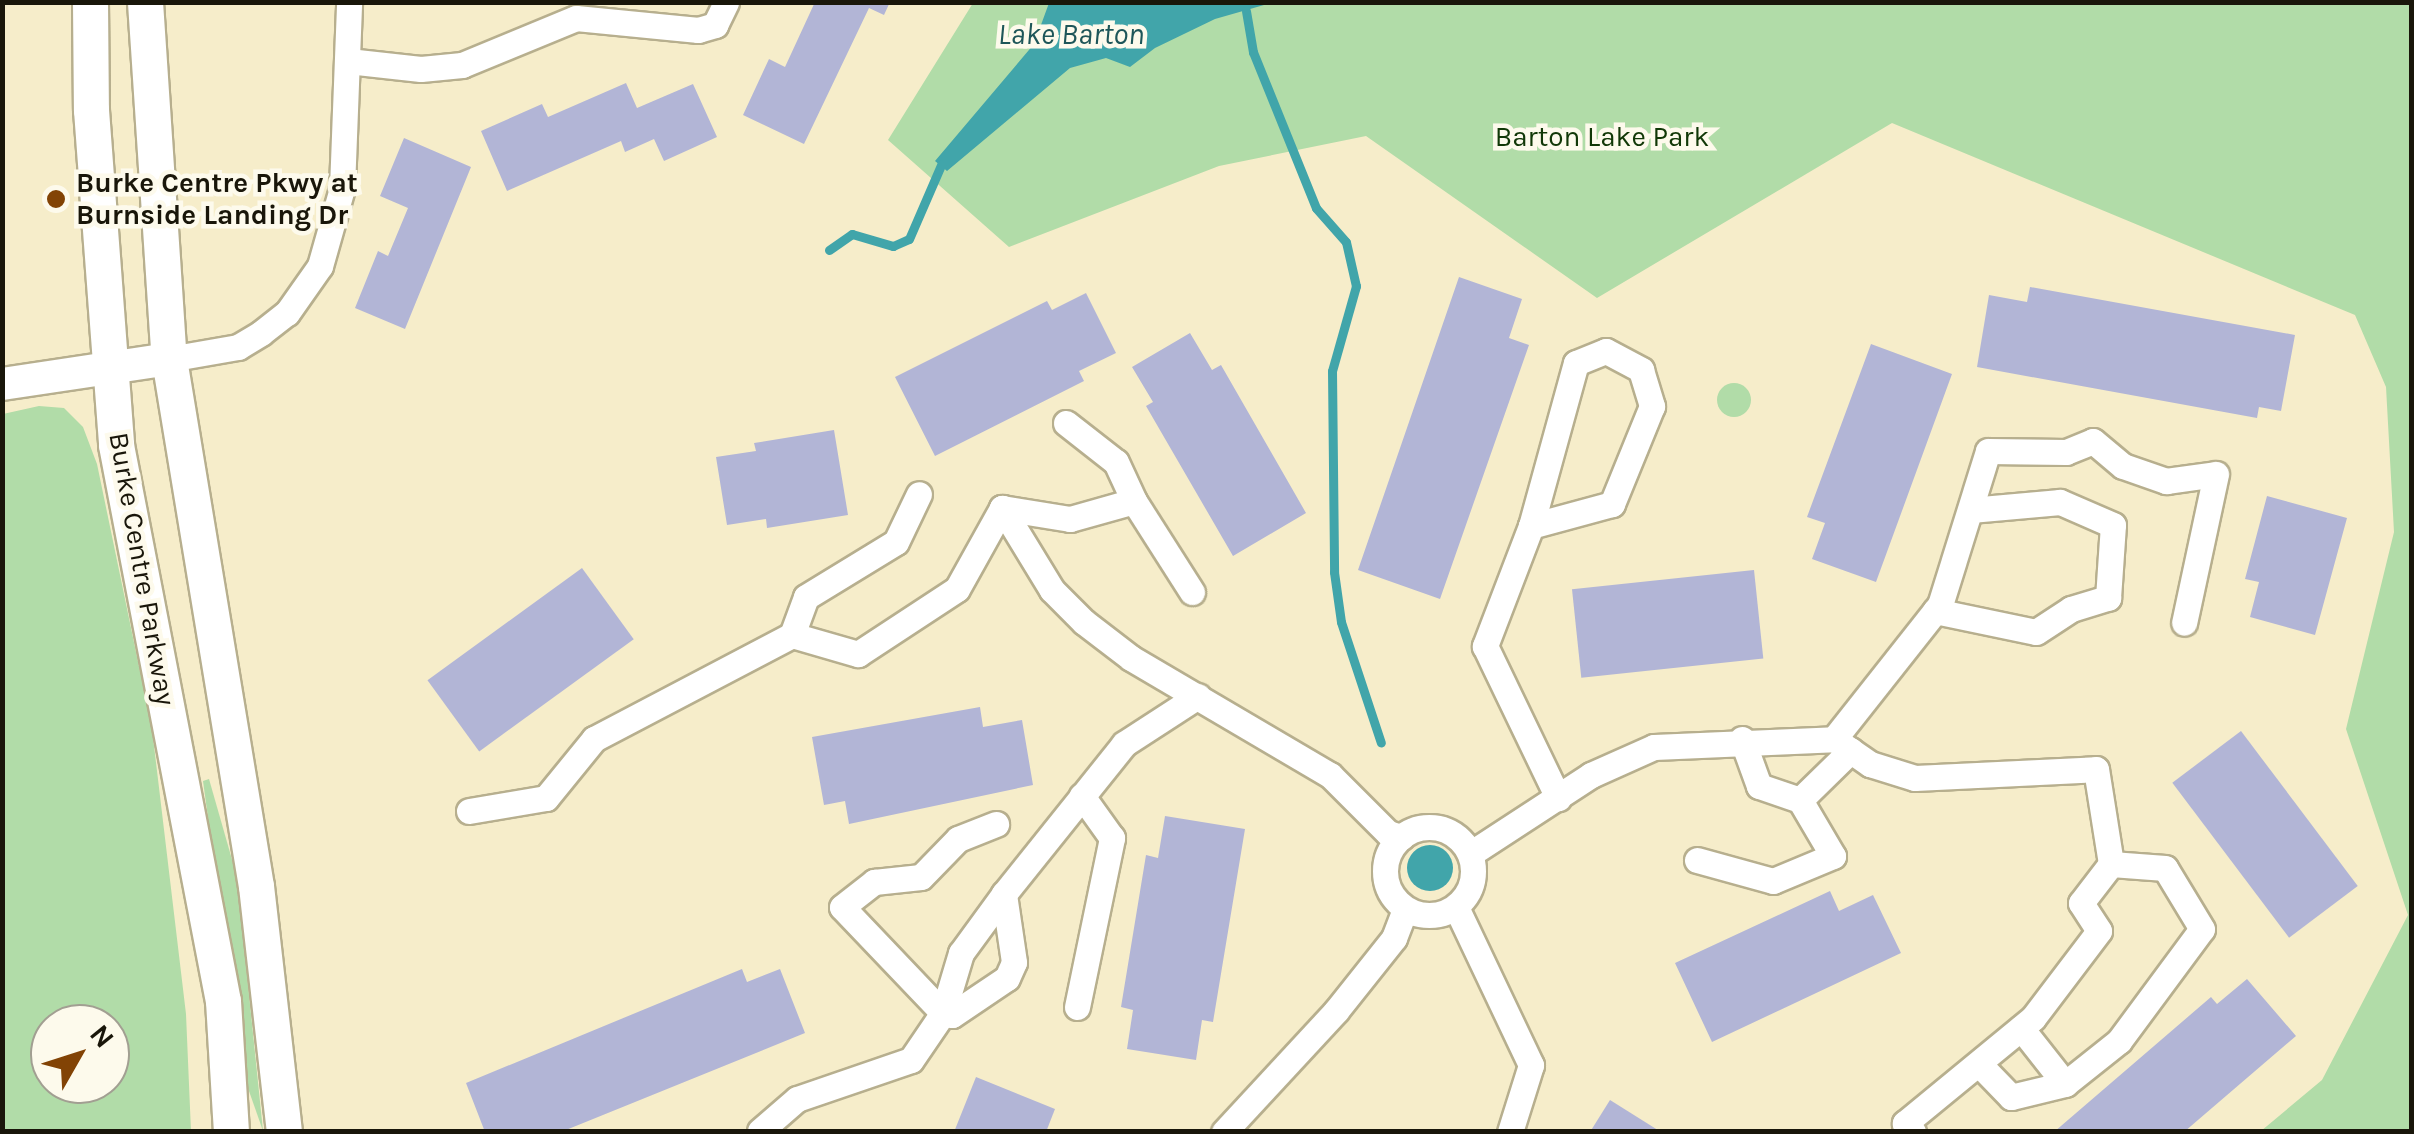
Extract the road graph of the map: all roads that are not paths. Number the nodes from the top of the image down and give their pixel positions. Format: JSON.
{"nodes":[{"id":1,"x":90,"y":2,"type":"edge"},
{"id":2,"x":145,"y":2,"type":"edge"},
{"id":3,"x":349,"y":2,"type":"edge"},
{"id":4,"x":726,"y":2,"type":"edge"},
{"id":5,"x":549,"y":13,"type":"edge"},
{"id":6,"x":348,"y":61,"type":"junction"},
{"id":7,"x":168,"y":359,"type":"junction"},
{"id":8,"x":112,"y":365,"type":"junction"},
{"id":9,"x":2,"y":384,"type":"edge"},
{"id":10,"x":1066,"y":422,"type":"dead end"},
{"id":11,"x":920,"y":494,"type":"dead end"},
{"id":12,"x":1134,"y":501,"type":"junction"},
{"id":13,"x":1002,"y":508,"type":"junction"},
{"id":14,"x":1970,"y":510,"type":"junction"},
{"id":15,"x":1531,"y":526,"type":"junction"},
{"id":16,"x":1192,"y":592,"type":"dead end"},
{"id":17,"x":1935,"y":611,"type":"junction"},
{"id":18,"x":2184,"y":624,"type":"dead end"},
{"id":19,"x":792,"y":635,"type":"junction"},
{"id":20,"x":1198,"y":696,"type":"junction"},
{"id":21,"x":1742,"y":739,"type":"junction"},
{"id":22,"x":1842,"y":744,"type":"junction"},
{"id":23,"x":1082,"y":796,"type":"junction"},
{"id":24,"x":1558,"y":798,"type":"junction"},
{"id":25,"x":1800,"y":800,"type":"junction"},
{"id":26,"x":469,"y":811,"type":"dead end"},
{"id":27,"x":996,"y":824,"type":"dead end"},
{"id":28,"x":1401,"y":837,"type":"junction"},
{"id":29,"x":1470,"y":854,"type":"junction"},
{"id":30,"x":1697,"y":860,"type":"dead end"},
{"id":31,"x":2111,"y":864,"type":"junction"},
{"id":32,"x":1004,"y":894,"type":"junction"},
{"id":33,"x":1405,"y":908,"type":"junction"},
{"id":34,"x":1456,"y":908,"type":"junction"},
{"id":35,"x":1077,"y":1007,"type":"dead end"},
{"id":36,"x":943,"y":1013,"type":"junction"},
{"id":37,"x":2021,"y":1028,"type":"junction"},
{"id":38,"x":1979,"y":1064,"type":"junction"},
{"id":39,"x":2066,"y":1084,"type":"junction"},
{"id":40,"x":760,"y":1131,"type":"edge"},
{"id":41,"x":231,"y":1132,"type":"edge"},
{"id":42,"x":284,"y":1132,"type":"edge"},
{"id":43,"x":1224,"y":1132,"type":"edge"},
{"id":44,"x":1510,"y":1132,"type":"edge"},
{"id":45,"x":1913,"y":1132,"type":"edge"}],
"edges":[{"from":1,"to":8,"type":"main road","name":"Burke Centre Parkway"},
{"from":2,"to":7,"type":"main road","name":"Burke Centre Parkway"},
{"from":3,"to":6,"type":"street"},
{"from":4,"to":5,"type":"street"},
{"from":5,"to":6,"type":"street"},
{"from":6,"to":7,"type":"street"},
{"from":7,"to":8,"type":"street"},
{"from":7,"to":42,"type":"main road","name":"Burke Centre Parkway"},
{"from":8,"to":9,"type":"street"},
{"from":8,"to":41,"type":"main road","name":"Burke Centre Parkway"},
{"from":10,"to":12,"type":"street"},
{"from":11,"to":19,"type":"street"},
{"from":12,"to":13,"type":"street"},
{"from":12,"to":16,"type":"street"},
{"from":13,"to":19,"type":"street"},
{"from":13,"to":20,"type":"street"},
{"from":14,"to":17,"type":"street"},
{"from":14,"to":17,"type":"street"},
{"from":14,"to":18,"type":"street"},
{"from":15,"to":15,"type":"street"},
{"from":15,"to":24,"type":"street"},
{"from":17,"to":22,"type":"street"},
{"from":19,"to":26,"type":"street"},
{"from":20,"to":23,"type":"street"},
{"from":20,"to":28,"type":"street"},
{"from":21,"to":22,"type":"street"},
{"from":21,"to":24,"type":"street"},
{"from":21,"to":25,"type":"street"},
{"from":22,"to":25,"type":"street"},
{"from":22,"to":31,"type":"street"},
{"from":23,"to":32,"type":"street"},
{"from":23,"to":35,"type":"street"},
{"from":24,"to":29,"type":"street"},
{"from":25,"to":30,"type":"street"},
{"from":27,"to":36,"type":"street"},
{"from":28,"to":29,"type":"street"},
{"from":28,"to":33,"type":"street"},
{"from":29,"to":34,"type":"street"},
{"from":31,"to":37,"type":"street"},
{"from":31,"to":39,"type":"street"},
{"from":32,"to":36,"type":"street"},
{"from":32,"to":36,"type":"street"},
{"from":33,"to":34,"type":"street"},
{"from":33,"to":43,"type":"street"},
{"from":34,"to":44,"type":"street"},
{"from":36,"to":40,"type":"street"},
{"from":37,"to":38,"type":"street"},
{"from":37,"to":39,"type":"street"},
{"from":38,"to":39,"type":"street"},
{"from":38,"to":45,"type":"street"}]}
